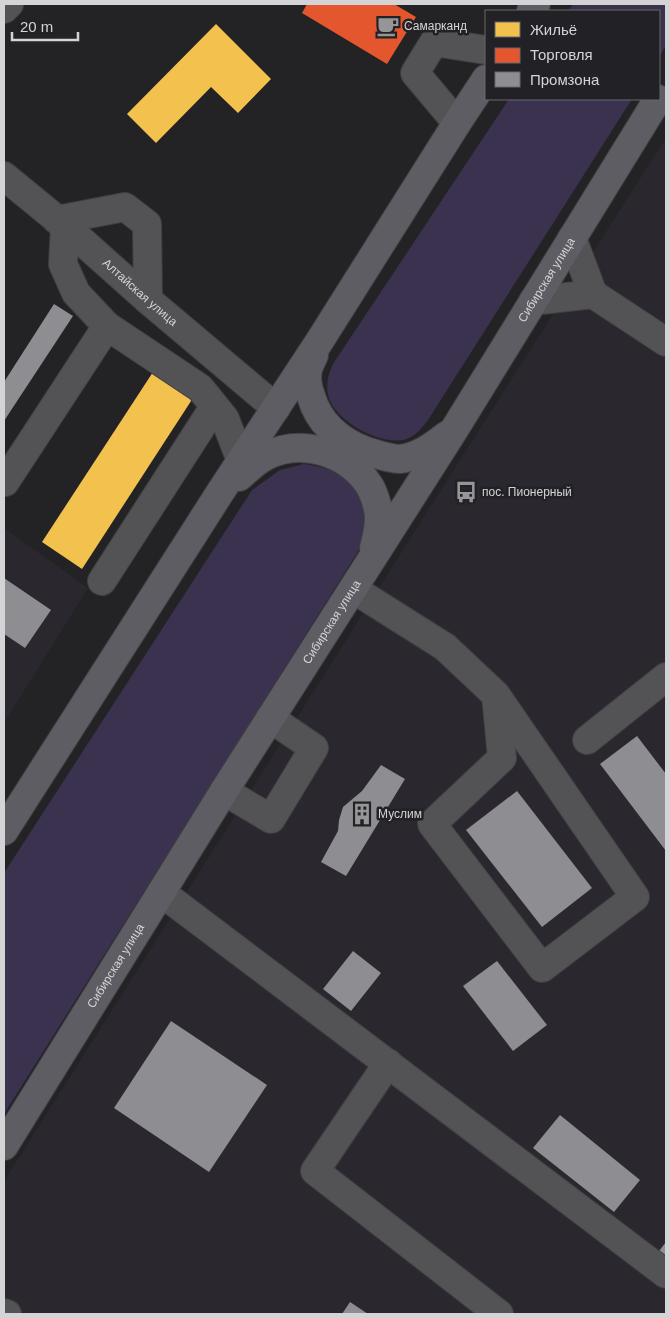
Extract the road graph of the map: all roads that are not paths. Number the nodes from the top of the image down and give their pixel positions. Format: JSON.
{"nodes":[{"id":1,"x":9,"y":4,"type":"edge"},
{"id":2,"x":4,"y":9,"type":"edge"},
{"id":3,"x":485,"y":50,"type":"edge"},
{"id":4,"x":485,"y":80,"type":"edge"},
{"id":5,"x":666,"y":86,"type":"edge"},
{"id":6,"x":658,"y":106,"type":"edge"},
{"id":7,"x":456,"y":123,"type":"junction"},
{"id":8,"x":6,"y":171,"type":"edge"},
{"id":9,"x":61,"y":223,"type":"junction"},
{"id":10,"x":572,"y":238,"type":"junction"},
{"id":11,"x":593,"y":294,"type":"junction"},
{"id":12,"x":148,"y":300,"type":"junction"},
{"id":13,"x":533,"y":301,"type":"junction"},
{"id":14,"x":107,"y":326,"type":"junction"},
{"id":15,"x":318,"y":342,"type":"junction"},
{"id":16,"x":666,"y":342,"type":"edge"},
{"id":17,"x":214,"y":407,"type":"junction"},
{"id":18,"x":276,"y":408,"type":"junction"},
{"id":19,"x":454,"y":430,"type":"junction"},
{"id":20,"x":241,"y":461,"type":"junction"},
{"id":21,"x":5,"y":482,"type":"dead end"},
{"id":22,"x":221,"y":491,"type":"junction"},
{"id":23,"x":372,"y":560,"type":"junction"},
{"id":24,"x":102,"y":581,"type":"dead end"},
{"id":25,"x":353,"y":589,"type":"junction"},
{"id":26,"x":666,"y":677,"type":"edge"},
{"id":27,"x":496,"y":695,"type":"junction"},
{"id":28,"x":270,"y":718,"type":"junction"},
{"id":29,"x":587,"y":740,"type":"dead end"},
{"id":30,"x":224,"y":791,"type":"junction"},
{"id":31,"x":4,"y":831,"type":"edge"},
{"id":32,"x":162,"y":893,"type":"junction"},
{"id":33,"x":388,"y":1063,"type":"junction"},
{"id":34,"x":4,"y":1146,"type":"edge"},
{"id":35,"x":666,"y":1274,"type":"edge"},
{"id":36,"x":499,"y":1314,"type":"edge"}],
"edges":[{"from":1,"to":2,"type":"street"},
{"from":3,"to":7,"type":"street"},
{"from":4,"to":7,"type":"main road"},
{"from":5,"to":6,"type":"main road","name":"Сибирская улица"},
{"from":6,"to":10,"type":"main road","name":"Сибирская улица"},
{"from":7,"to":15,"type":"main road"},
{"from":8,"to":9,"type":"street","name":"Алтайская улица"},
{"from":9,"to":12,"type":"street","name":"Алтайская улица"},
{"from":9,"to":12,"type":"street"},
{"from":9,"to":14,"type":"street"},
{"from":10,"to":11,"type":"street"},
{"from":10,"to":13,"type":"main road","name":"Сибирская улица"},
{"from":11,"to":13,"type":"street"},
{"from":11,"to":16,"type":"street"},
{"from":12,"to":18,"type":"street","name":"Алтайская улица"},
{"from":13,"to":19,"type":"main road","name":"Сибирская улица"},
{"from":14,"to":17,"type":"street"},
{"from":14,"to":21,"type":"street"},
{"from":15,"to":18,"type":"main road"},
{"from":15,"to":19,"type":"main road"},
{"from":17,"to":20,"type":"street"},
{"from":17,"to":24,"type":"street"},
{"from":18,"to":20,"type":"main road"},
{"from":19,"to":23,"type":"main road","name":"Сибирская улица"},
{"from":20,"to":22,"type":"main road"},
{"from":22,"to":23,"type":"main road"},
{"from":22,"to":31,"type":"main road"},
{"from":23,"to":25,"type":"main road","name":"Сибирская улица"},
{"from":25,"to":27,"type":"street"},
{"from":25,"to":28,"type":"main road","name":"Сибирская улица"},
{"from":26,"to":29,"type":"street"},
{"from":27,"to":27,"type":"street"},
{"from":28,"to":30,"type":"main road","name":"Сибирская улица"},
{"from":28,"to":30,"type":"street"},
{"from":30,"to":32,"type":"main road","name":"Сибирская улица"},
{"from":32,"to":33,"type":"street"},
{"from":32,"to":34,"type":"main road","name":"Сибирская улица"},
{"from":33,"to":35,"type":"street"},
{"from":33,"to":36,"type":"street"}]}
